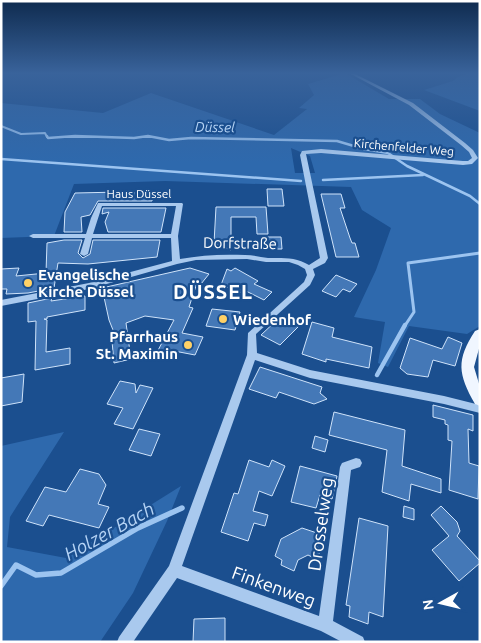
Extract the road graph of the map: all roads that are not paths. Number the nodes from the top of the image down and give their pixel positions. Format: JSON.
{"nodes":[{"id":1,"x":409,"y":103,"type":"edge"},
{"id":2,"x":32,"y":236,"type":"dead end"},
{"id":3,"x":91,"y":236,"type":"junction"},
{"id":4,"x":174,"y":236,"type":"junction"},
{"id":5,"x":84,"y":254,"type":"dead end"},
{"id":6,"x":176,"y":262,"type":"junction"},
{"id":7,"x":309,"y":268,"type":"junction"},
{"id":8,"x":1,"y":303,"type":"edge"},
{"id":9,"x":480,"y":334,"type":"edge"},
{"id":10,"x":252,"y":355,"type":"junction"},
{"id":11,"x":480,"y":400,"type":"edge"},
{"id":12,"x":480,"y":409,"type":"edge"},
{"id":13,"x":356,"y":463,"type":"dead end"},
{"id":14,"x":174,"y":570,"type":"junction"},
{"id":15,"x":326,"y":625,"type":"junction"},
{"id":16,"x":124,"y":642,"type":"edge"},
{"id":17,"x":358,"y":642,"type":"edge"}],
"edges":[{"from":1,"to":7,"type":"street","name":"Kirchenfelder Weg"},
{"from":2,"to":3,"type":"street"},
{"from":3,"to":4,"type":"street"},
{"from":3,"to":4,"type":"street","name":"Haus Düssel"},
{"from":3,"to":5,"type":"street"},
{"from":4,"to":6,"type":"street","name":"Haus Düssel"},
{"from":6,"to":7,"type":"street","name":"Dorfstraße"},
{"from":6,"to":8,"type":"street","name":"Dorfstraße"},
{"from":7,"to":10,"type":"street"},
{"from":9,"to":11,"type":"main road"},
{"from":10,"to":12,"type":"street"},
{"from":10,"to":14,"type":"street"},
{"from":13,"to":15,"type":"street","name":"Drosselweg"},
{"from":14,"to":15,"type":"street","name":"Finkenweg"},
{"from":14,"to":16,"type":"street"},
{"from":15,"to":17,"type":"street","name":"Finkenweg"}]}
